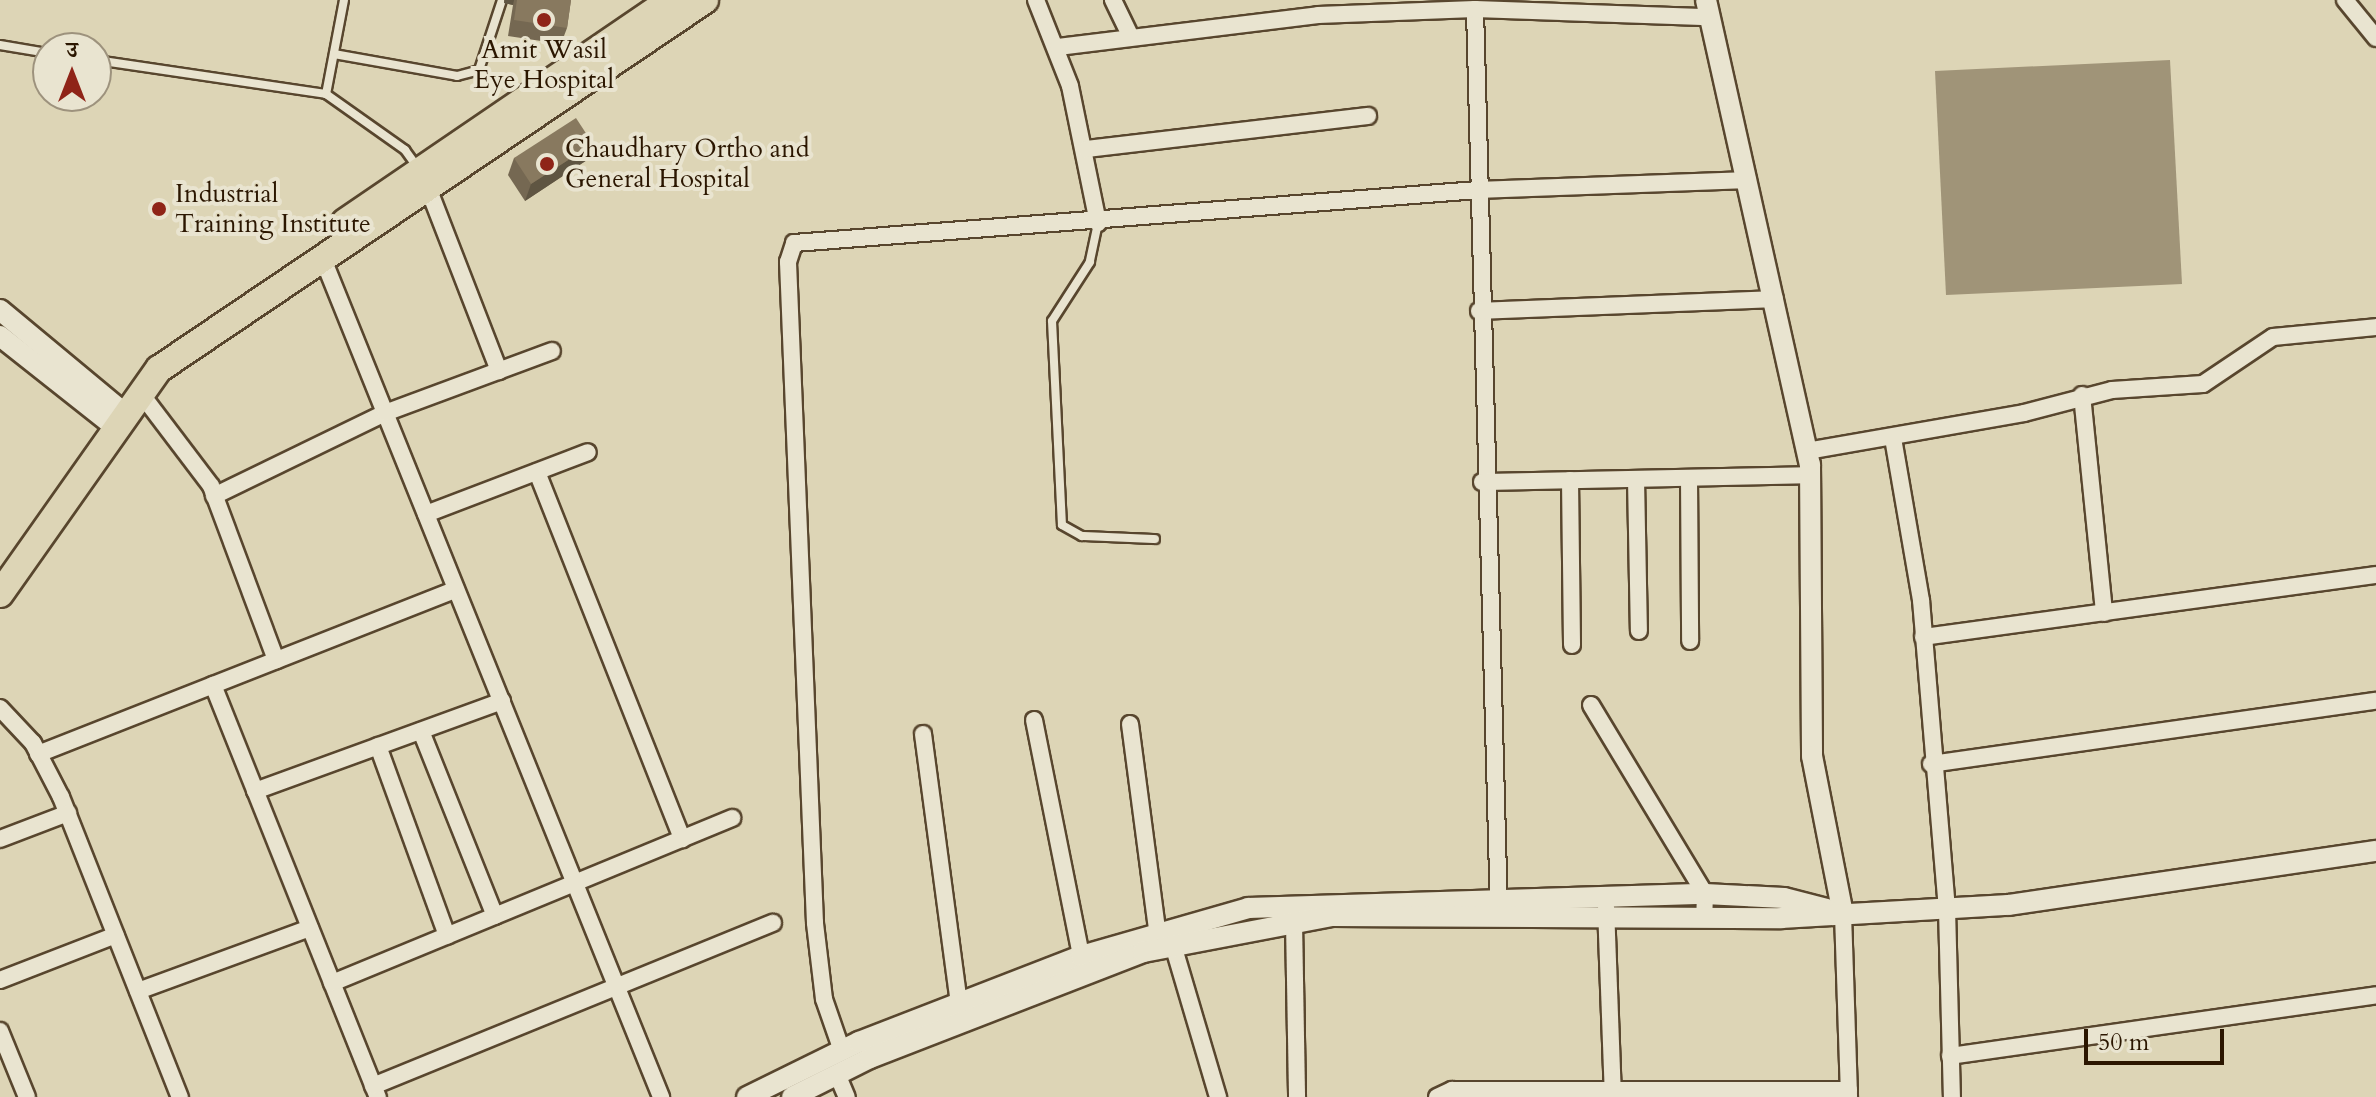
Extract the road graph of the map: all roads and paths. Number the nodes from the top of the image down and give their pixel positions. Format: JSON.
{"nodes":[{"id":1,"x":344,"y":0,"type":"edge"},
{"id":2,"x":502,"y":0,"type":"edge"},
{"id":3,"x":671,"y":0,"type":"edge"},
{"id":4,"x":705,"y":0,"type":"edge"},
{"id":5,"x":1036,"y":0,"type":"edge"},
{"id":6,"x":1113,"y":0,"type":"edge"},
{"id":7,"x":2345,"y":0,"type":"edge"},
{"id":8,"x":1708,"y":8,"type":"edge"},
{"id":9,"x":1475,"y":9,"type":"junction"},
{"id":10,"x":2374,"y":34,"type":"edge"},
{"id":11,"x":1131,"y":37,"type":"junction"},
{"id":12,"x":0,"y":45,"type":"edge"},
{"id":13,"x":1058,"y":47,"type":"junction"},
{"id":14,"x":32,"y":50,"type":"edge"},
{"id":15,"x":334,"y":54,"type":"junction"},
{"id":16,"x":112,"y":62,"type":"edge"},
{"id":17,"x":326,"y":94,"type":"junction"},
{"id":18,"x":1368,"y":116,"type":"dead end"},
{"id":19,"x":1086,"y":149,"type":"junction"},
{"id":20,"x":425,"y":179,"type":"junction"},
{"id":21,"x":1748,"y":180,"type":"junction"},
{"id":22,"x":1478,"y":190,"type":"junction"},
{"id":23,"x":1098,"y":223,"type":"junction"},
{"id":24,"x":323,"y":259,"type":"junction"},
{"id":25,"x":1775,"y":299,"type":"junction"},
{"id":26,"x":0,"y":310,"type":"edge"},
{"id":27,"x":1479,"y":311,"type":"junction"},
{"id":28,"x":2376,"y":327,"type":"edge"},
{"id":29,"x":0,"y":336,"type":"edge"},
{"id":30,"x":552,"y":351,"type":"dead end"},
{"id":31,"x":499,"y":371,"type":"junction"},
{"id":32,"x":139,"y":391,"type":"junction"},
{"id":33,"x":2082,"y":395,"type":"junction"},
{"id":34,"x":385,"y":413,"type":"junction"},
{"id":35,"x":112,"y":415,"type":"junction"},
{"id":36,"x":1893,"y":438,"type":"junction"},
{"id":37,"x":1807,"y":451,"type":"junction"},
{"id":38,"x":588,"y":452,"type":"dead end"},
{"id":39,"x":537,"y":472,"type":"junction"},
{"id":40,"x":1810,"y":475,"type":"junction"},
{"id":41,"x":1689,"y":478,"type":"junction"},
{"id":42,"x":1636,"y":479,"type":"junction"},
{"id":43,"x":1570,"y":480,"type":"junction"},
{"id":44,"x":1482,"y":482,"type":"junction"},
{"id":45,"x":214,"y":496,"type":"junction"},
{"id":46,"x":426,"y":514,"type":"junction"},
{"id":47,"x":1155,"y":539,"type":"dead end"},
{"id":48,"x":0,"y":566,"type":"edge"},
{"id":49,"x":2376,"y":575,"type":"edge"},
{"id":50,"x":456,"y":589,"type":"junction"},
{"id":51,"x":0,"y":594,"type":"edge"},
{"id":52,"x":2104,"y":613,"type":"junction"},
{"id":53,"x":1639,"y":631,"type":"dead end"},
{"id":54,"x":1923,"y":637,"type":"junction"},
{"id":55,"x":1690,"y":641,"type":"dead end"},
{"id":56,"x":1572,"y":645,"type":"dead end"},
{"id":57,"x":276,"y":660,"type":"junction"},
{"id":58,"x":213,"y":685,"type":"junction"},
{"id":59,"x":502,"y":701,"type":"junction"},
{"id":60,"x":2376,"y":701,"type":"edge"},
{"id":61,"x":1591,"y":705,"type":"dead end"},
{"id":62,"x":0,"y":708,"type":"edge"},
{"id":63,"x":1034,"y":720,"type":"dead end"},
{"id":64,"x":1130,"y":724,"type":"dead end"},
{"id":65,"x":421,"y":731,"type":"junction"},
{"id":66,"x":923,"y":734,"type":"dead end"},
{"id":67,"x":378,"y":746,"type":"junction"},
{"id":68,"x":38,"y":754,"type":"junction"},
{"id":69,"x":1931,"y":764,"type":"junction"},
{"id":70,"x":255,"y":791,"type":"junction"},
{"id":71,"x":68,"y":813,"type":"junction"},
{"id":72,"x":732,"y":818,"type":"dead end"},
{"id":73,"x":0,"y":839,"type":"edge"},
{"id":74,"x":682,"y":839,"type":"junction"},
{"id":75,"x":2376,"y":851,"type":"edge"},
{"id":76,"x":575,"y":883,"type":"junction"},
{"id":77,"x":1705,"y":894,"type":"junction"},
{"id":78,"x":1606,"y":907,"type":"junction"},
{"id":79,"x":1499,"y":908,"type":"junction"},
{"id":80,"x":1947,"y":909,"type":"junction"},
{"id":81,"x":1843,"y":914,"type":"junction"},
{"id":82,"x":495,"y":916,"type":"junction"},
{"id":83,"x":1704,"y":918,"type":"junction"},
{"id":84,"x":1294,"y":922,"type":"junction"},
{"id":85,"x":773,"y":923,"type":"dead end"},
{"id":86,"x":310,"y":928,"type":"junction"},
{"id":87,"x":1157,"y":929,"type":"junction"},
{"id":88,"x":116,"y":935,"type":"junction"},
{"id":89,"x":447,"y":936,"type":"junction"},
{"id":90,"x":1173,"y":945,"type":"junction"},
{"id":91,"x":1081,"y":956,"type":"junction"},
{"id":92,"x":0,"y":980,"type":"edge"},
{"id":93,"x":332,"y":983,"type":"junction"},
{"id":94,"x":617,"y":986,"type":"junction"},
{"id":95,"x":138,"y":991,"type":"junction"},
{"id":96,"x":2376,"y":995,"type":"edge"},
{"id":97,"x":959,"y":1003,"type":"junction"},
{"id":98,"x":0,"y":1031,"type":"edge"},
{"id":99,"x":842,"y":1051,"type":"junction"},
{"id":100,"x":1950,"y":1056,"type":"junction"},
{"id":101,"x":837,"y":1074,"type":"junction"},
{"id":102,"x":376,"y":1091,"type":"edge"},
{"id":103,"x":1849,"y":1093,"type":"edge"},
{"id":104,"x":1613,"y":1094,"type":"edge"},
{"id":105,"x":1744,"y":1094,"type":"edge"},
{"id":106,"x":27,"y":1097,"type":"edge"},
{"id":107,"x":180,"y":1097,"type":"edge"},
{"id":108,"x":661,"y":1097,"type":"edge"},
{"id":109,"x":747,"y":1097,"type":"edge"},
{"id":110,"x":792,"y":1097,"type":"edge"},
{"id":111,"x":847,"y":1097,"type":"edge"},
{"id":112,"x":1218,"y":1097,"type":"edge"},
{"id":113,"x":1297,"y":1097,"type":"edge"},
{"id":114,"x":1437,"y":1097,"type":"edge"},
{"id":115,"x":1952,"y":1097,"type":"edge"}],
"edges":[{"from":1,"to":15,"type":"lane"},
{"from":2,"to":15,"type":"lane"},
{"from":3,"to":20,"type":"main road"},
{"from":4,"to":20,"type":"main road"},
{"from":5,"to":13,"type":"street"},
{"from":6,"to":11,"type":"street"},
{"from":7,"to":10,"type":"street"},
{"from":8,"to":9,"type":"street"},
{"from":8,"to":21,"type":"street"},
{"from":9,"to":11,"type":"street"},
{"from":9,"to":22,"type":"street"},
{"from":11,"to":13,"type":"street"},
{"from":12,"to":14,"type":"lane"},
{"from":13,"to":19,"type":"street"},
{"from":15,"to":17,"type":"lane"},
{"from":16,"to":17,"type":"lane"},
{"from":17,"to":20,"type":"lane"},
{"from":18,"to":19,"type":"street"},
{"from":19,"to":23,"type":"street"},
{"from":20,"to":24,"type":"main road"},
{"from":20,"to":31,"type":"street"},
{"from":20,"to":35,"type":"main road"},
{"from":21,"to":22,"type":"street"},
{"from":21,"to":25,"type":"street"},
{"from":22,"to":23,"type":"street"},
{"from":22,"to":27,"type":"street"},
{"from":23,"to":47,"type":"lane"},
{"from":23,"to":99,"type":"street"},
{"from":24,"to":32,"type":"main road"},
{"from":24,"to":34,"type":"street"},
{"from":25,"to":27,"type":"street"},
{"from":25,"to":37,"type":"street"},
{"from":26,"to":35,"type":"street"},
{"from":27,"to":44,"type":"street"},
{"from":28,"to":33,"type":"street"},
{"from":29,"to":35,"type":"street"},
{"from":30,"to":31,"type":"street"},
{"from":31,"to":34,"type":"street"},
{"from":32,"to":35,"type":"main road"},
{"from":32,"to":45,"type":"street"},
{"from":33,"to":36,"type":"street"},
{"from":33,"to":52,"type":"street"},
{"from":34,"to":45,"type":"street"},
{"from":34,"to":46,"type":"street"},
{"from":35,"to":48,"type":"main road"},
{"from":35,"to":51,"type":"main road"},
{"from":36,"to":37,"type":"street"},
{"from":36,"to":54,"type":"street"},
{"from":37,"to":40,"type":"street"},
{"from":38,"to":39,"type":"street"},
{"from":39,"to":46,"type":"street"},
{"from":39,"to":74,"type":"street"},
{"from":40,"to":41,"type":"street"},
{"from":40,"to":81,"type":"street"},
{"from":41,"to":42,"type":"street"},
{"from":41,"to":55,"type":"street"},
{"from":42,"to":43,"type":"street"},
{"from":42,"to":53,"type":"street"},
{"from":43,"to":44,"type":"street"},
{"from":43,"to":56,"type":"street"},
{"from":44,"to":79,"type":"street"},
{"from":45,"to":57,"type":"street"},
{"from":46,"to":50,"type":"street"},
{"from":49,"to":52,"type":"street"},
{"from":50,"to":57,"type":"street"},
{"from":50,"to":59,"type":"street"},
{"from":52,"to":54,"type":"street"},
{"from":54,"to":69,"type":"street"},
{"from":57,"to":58,"type":"street"},
{"from":58,"to":68,"type":"street"},
{"from":58,"to":70,"type":"street"},
{"from":59,"to":65,"type":"street"},
{"from":59,"to":76,"type":"street"},
{"from":60,"to":69,"type":"street"},
{"from":61,"to":77,"type":"street"},
{"from":62,"to":68,"type":"street"},
{"from":63,"to":91,"type":"street"},
{"from":64,"to":87,"type":"street"},
{"from":65,"to":67,"type":"street"},
{"from":65,"to":82,"type":"street"},
{"from":66,"to":97,"type":"street"},
{"from":67,"to":70,"type":"street"},
{"from":67,"to":89,"type":"street"},
{"from":68,"to":71,"type":"street"},
{"from":69,"to":80,"type":"street"},
{"from":70,"to":86,"type":"street"},
{"from":71,"to":73,"type":"street"},
{"from":71,"to":88,"type":"street"},
{"from":72,"to":74,"type":"street"},
{"from":74,"to":76,"type":"street"},
{"from":75,"to":80,"type":"street"},
{"from":76,"to":82,"type":"street"},
{"from":76,"to":94,"type":"street"},
{"from":77,"to":78,"type":"street"},
{"from":77,"to":81,"type":"street"},
{"from":77,"to":83,"type":"street"},
{"from":78,"to":79,"type":"street"},
{"from":78,"to":83,"type":"street"},
{"from":78,"to":104,"type":"street"},
{"from":79,"to":84,"type":"street"},
{"from":79,"to":87,"type":"street"},
{"from":80,"to":81,"type":"street"},
{"from":80,"to":100,"type":"street"},
{"from":81,"to":83,"type":"street"},
{"from":81,"to":103,"type":"street"},
{"from":82,"to":89,"type":"street"},
{"from":84,"to":90,"type":"street"},
{"from":84,"to":113,"type":"street"},
{"from":85,"to":94,"type":"street"},
{"from":86,"to":93,"type":"street"},
{"from":86,"to":95,"type":"street"},
{"from":87,"to":91,"type":"street"},
{"from":88,"to":92,"type":"street"},
{"from":88,"to":95,"type":"street"},
{"from":89,"to":93,"type":"street"},
{"from":90,"to":101,"type":"street"},
{"from":90,"to":112,"type":"street"},
{"from":91,"to":97,"type":"street"},
{"from":93,"to":102,"type":"street"},
{"from":94,"to":102,"type":"street"},
{"from":94,"to":108,"type":"street"},
{"from":95,"to":107,"type":"street"},
{"from":96,"to":100,"type":"street"},
{"from":97,"to":99,"type":"street"},
{"from":98,"to":106,"type":"street"},
{"from":99,"to":109,"type":"street"},
{"from":100,"to":115,"type":"street"},
{"from":101,"to":110,"type":"street"},
{"from":101,"to":111,"type":"street"},
{"from":103,"to":105,"type":"street"},
{"from":104,"to":105,"type":"street"},
{"from":104,"to":114,"type":"street"}]}
